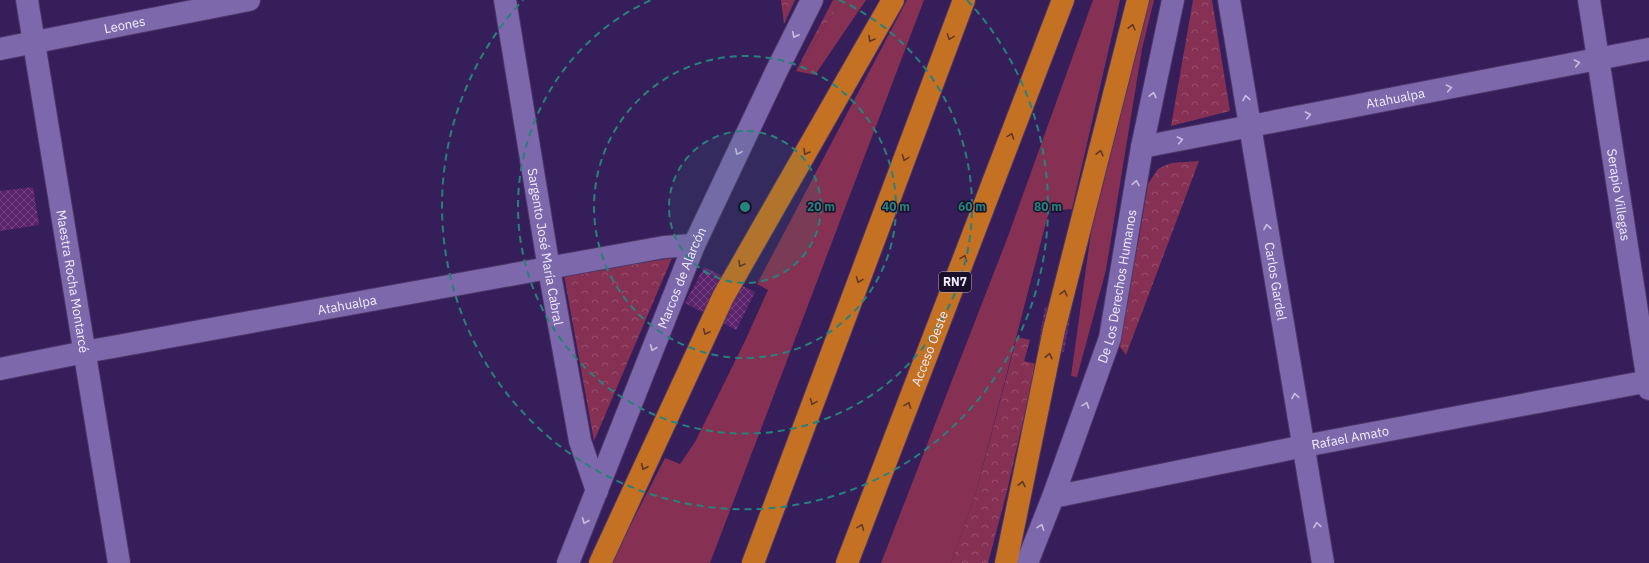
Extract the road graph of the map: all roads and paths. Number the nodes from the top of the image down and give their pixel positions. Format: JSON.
{"nodes":[{"id":1,"x":27,"y":0,"type":"edge"},
{"id":2,"x":249,"y":0,"type":"edge"},
{"id":3,"x":505,"y":0,"type":"edge"},
{"id":4,"x":812,"y":0,"type":"edge"},
{"id":5,"x":893,"y":0,"type":"edge"},
{"id":6,"x":964,"y":0,"type":"edge"},
{"id":7,"x":1063,"y":0,"type":"edge"},
{"id":8,"x":1138,"y":0,"type":"edge"},
{"id":9,"x":1173,"y":0,"type":"edge"},
{"id":10,"x":1229,"y":0,"type":"edge"},
{"id":11,"x":1589,"y":0,"type":"edge"},
{"id":12,"x":33,"y":43,"type":"junction"},
{"id":13,"x":0,"y":49,"type":"edge"},
{"id":14,"x":1649,"y":49,"type":"edge"},
{"id":15,"x":1599,"y":59,"type":"junction"},
{"id":16,"x":1251,"y":126,"type":"junction"},
{"id":17,"x":1142,"y":147,"type":"junction"},
{"id":18,"x":694,"y":245,"type":"junction"},
{"id":19,"x":549,"y":269,"type":"junction"},
{"id":20,"x":85,"y":352,"type":"junction"},
{"id":21,"x":0,"y":369,"type":"edge"},
{"id":22,"x":1649,"y":384,"type":"edge"},
{"id":23,"x":1304,"y":446,"type":"junction"},
{"id":24,"x":597,"y":491,"type":"junction"},
{"id":25,"x":1053,"y":497,"type":"junction"},
{"id":26,"x":119,"y":563,"type":"edge"},
{"id":27,"x":568,"y":563,"type":"edge"},
{"id":28,"x":600,"y":563,"type":"edge"},
{"id":29,"x":753,"y":563,"type":"edge"},
{"id":30,"x":847,"y":563,"type":"edge"},
{"id":31,"x":1006,"y":563,"type":"edge"},
{"id":32,"x":1027,"y":563,"type":"edge"},
{"id":33,"x":1323,"y":563,"type":"edge"}],
"edges":[{"from":1,"to":12,"type":"street","name":"Maestra Rocha Montarcé"},
{"from":2,"to":12,"type":"street","name":"Leones"},
{"from":3,"to":19,"type":"street","name":"Sargento José María Cabral"},
{"from":4,"to":18,"type":"street","name":"Marcos de Alarcón","one_way":true},
{"from":5,"to":28,"type":"highway","one_way":true},
{"from":6,"to":29,"type":"highway","one_way":true},
{"from":30,"to":7,"type":"highway","name":"Acceso Oeste","number":"RN7","one_way":true},
{"from":31,"to":8,"type":"highway","one_way":true},
{"from":17,"to":9,"type":"street","name":"De Los Derechos Humanos","one_way":true},
{"from":16,"to":10,"type":"street","name":"Carlos Gardel","one_way":true},
{"from":11,"to":15,"type":"street","name":"Serapio Villegas"},
{"from":12,"to":13,"type":"street","name":"Leones"},
{"from":12,"to":20,"type":"street","name":"Maestra Rocha Montarcé"},
{"from":14,"to":15,"type":"street","name":"Atahualpa"},
{"from":16,"to":15,"type":"street","name":"Atahualpa","one_way":true},
{"from":15,"to":22,"type":"street","name":"Serapio Villegas"},
{"from":17,"to":16,"type":"street","name":"Atahualpa","one_way":true},
{"from":23,"to":16,"type":"street","name":"Carlos Gardel","one_way":true},
{"from":25,"to":17,"type":"street","name":"De Los Derechos Humanos","one_way":true},
{"from":18,"to":19,"type":"street","name":"Atahualpa"},
{"from":18,"to":24,"type":"street","name":"Marcos de Alarcón","one_way":true},
{"from":19,"to":20,"type":"street","name":"Atahualpa"},
{"from":19,"to":24,"type":"street","name":"Sargento José María Cabral"},
{"from":20,"to":21,"type":"street","name":"Atahualpa"},
{"from":20,"to":26,"type":"street","name":"Maestra Rocha Montarcé"},
{"from":22,"to":23,"type":"street","name":"Rafael Amato"},
{"from":23,"to":25,"type":"street","name":"Rafael Amato"},
{"from":33,"to":23,"type":"street","name":"Carlos Gardel","one_way":true},
{"from":24,"to":27,"type":"street","name":"Marcos de Alarcón","one_way":true},
{"from":32,"to":25,"type":"street","name":"De Los Derechos Humanos","one_way":true}]}
